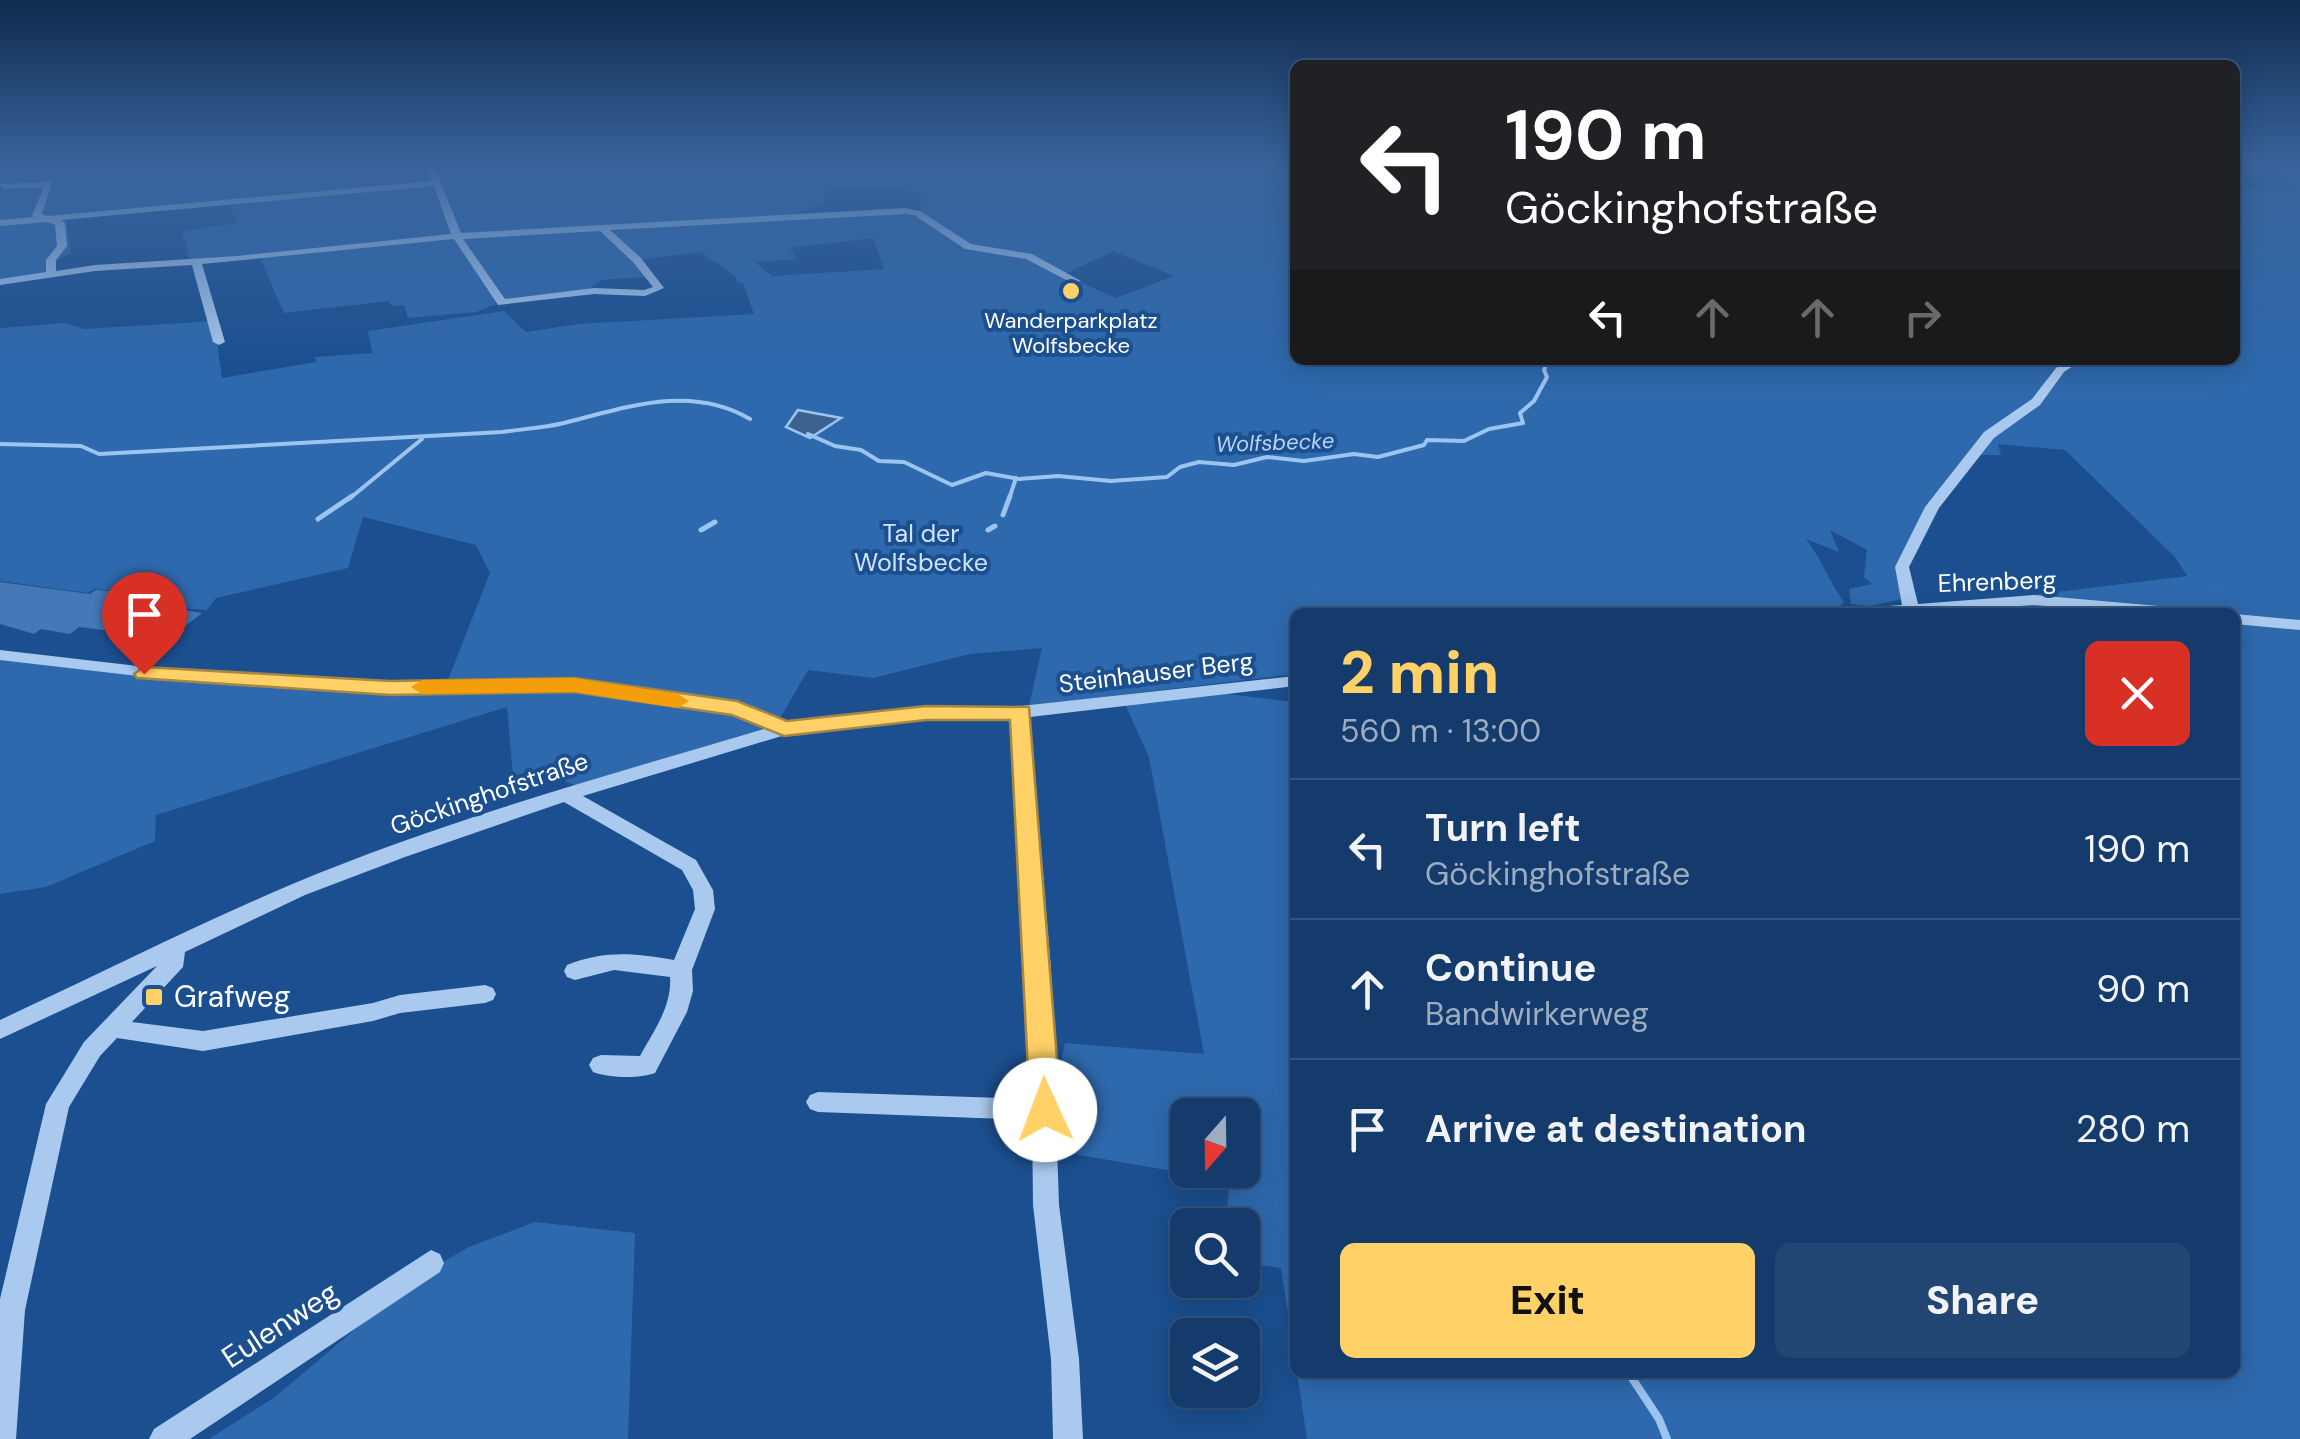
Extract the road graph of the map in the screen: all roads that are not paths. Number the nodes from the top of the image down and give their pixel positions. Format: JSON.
{"nodes":[{"id":1,"x":61,"y":232,"type":"edge"},
{"id":2,"x":456,"y":232,"type":"edge"},
{"id":3,"x":527,"y":232,"type":"edge"},
{"id":4,"x":607,"y":232,"type":"edge"},
{"id":5,"x":946,"y":232,"type":"edge"},
{"id":6,"x":457,"y":236,"type":"junction"},
{"id":7,"x":196,"y":262,"type":"junction"},
{"id":8,"x":51,"y":274,"type":"junction"},
{"id":9,"x":1076,"y":281,"type":"dead end"},
{"id":10,"x":0,"y":282,"type":"edge"},
{"id":11,"x":219,"y":342,"type":"dead end"},
{"id":12,"x":2068,"y":365,"type":"edge"},
{"id":13,"x":1908,"y":608,"type":"edge"},
{"id":14,"x":1932,"y":608,"type":"edge"},
{"id":15,"x":2125,"y":608,"type":"edge"},
{"id":16,"x":2240,"y":620,"type":"edge"},
{"id":17,"x":2300,"y":625,"type":"edge"},
{"id":18,"x":0,"y":654,"type":"edge"},
{"id":19,"x":1290,"y":682,"type":"edge"},
{"id":20,"x":1022,"y":712,"type":"junction"},
{"id":21,"x":784,"y":729,"type":"junction"},
{"id":22,"x":566,"y":794,"type":"junction"},
{"id":23,"x":174,"y":948,"type":"junction"},
{"id":24,"x":681,"y":970,"type":"junction"},
{"id":25,"x":575,"y":971,"type":"dead end"},
{"id":26,"x":485,"y":994,"type":"dead end"},
{"id":27,"x":112,"y":1028,"type":"junction"},
{"id":28,"x":0,"y":1030,"type":"edge"},
{"id":29,"x":600,"y":1066,"type":"dead end"},
{"id":30,"x":818,"y":1102,"type":"dead end"},
{"id":31,"x":1045,"y":1110,"type":"junction"},
{"id":32,"x":431,"y":1263,"type":"dead end"},
{"id":33,"x":0,"y":1439,"type":"edge"},
{"id":34,"x":164,"y":1439,"type":"edge"},
{"id":35,"x":1068,"y":1439,"type":"edge"}],
"edges":[{"from":1,"to":8,"type":"street"},
{"from":2,"to":6,"type":"street"},
{"from":3,"to":6,"type":"street"},
{"from":4,"to":6,"type":"street"},
{"from":5,"to":9,"type":"street"},
{"from":6,"to":7,"type":"street"},
{"from":7,"to":8,"type":"street"},
{"from":7,"to":11,"type":"street"},
{"from":8,"to":10,"type":"street"},
{"from":12,"to":13,"type":"street","name":"Ehrenberg"},
{"from":14,"to":15,"type":"street","name":"Ehrenberg"},
{"from":16,"to":17,"type":"street"},
{"from":18,"to":21,"type":"street"},
{"from":19,"to":20,"type":"street","name":"Steinhauser Berg"},
{"from":20,"to":21,"type":"street","name":"Göckinghofstraße"},
{"from":20,"to":31,"type":"street"},
{"from":21,"to":22,"type":"street","name":"Göckinghofstraße"},
{"from":22,"to":23,"type":"street","name":"Göckinghofstraße"},
{"from":22,"to":24,"type":"street"},
{"from":23,"to":27,"type":"street"},
{"from":23,"to":28,"type":"street","name":"Göckinghofstraße"},
{"from":24,"to":25,"type":"street"},
{"from":24,"to":29,"type":"street"},
{"from":26,"to":27,"type":"street"},
{"from":27,"to":33,"type":"street"},
{"from":30,"to":31,"type":"street"},
{"from":31,"to":35,"type":"street"},
{"from":32,"to":34,"type":"street","name":"Eulenweg"}]}
